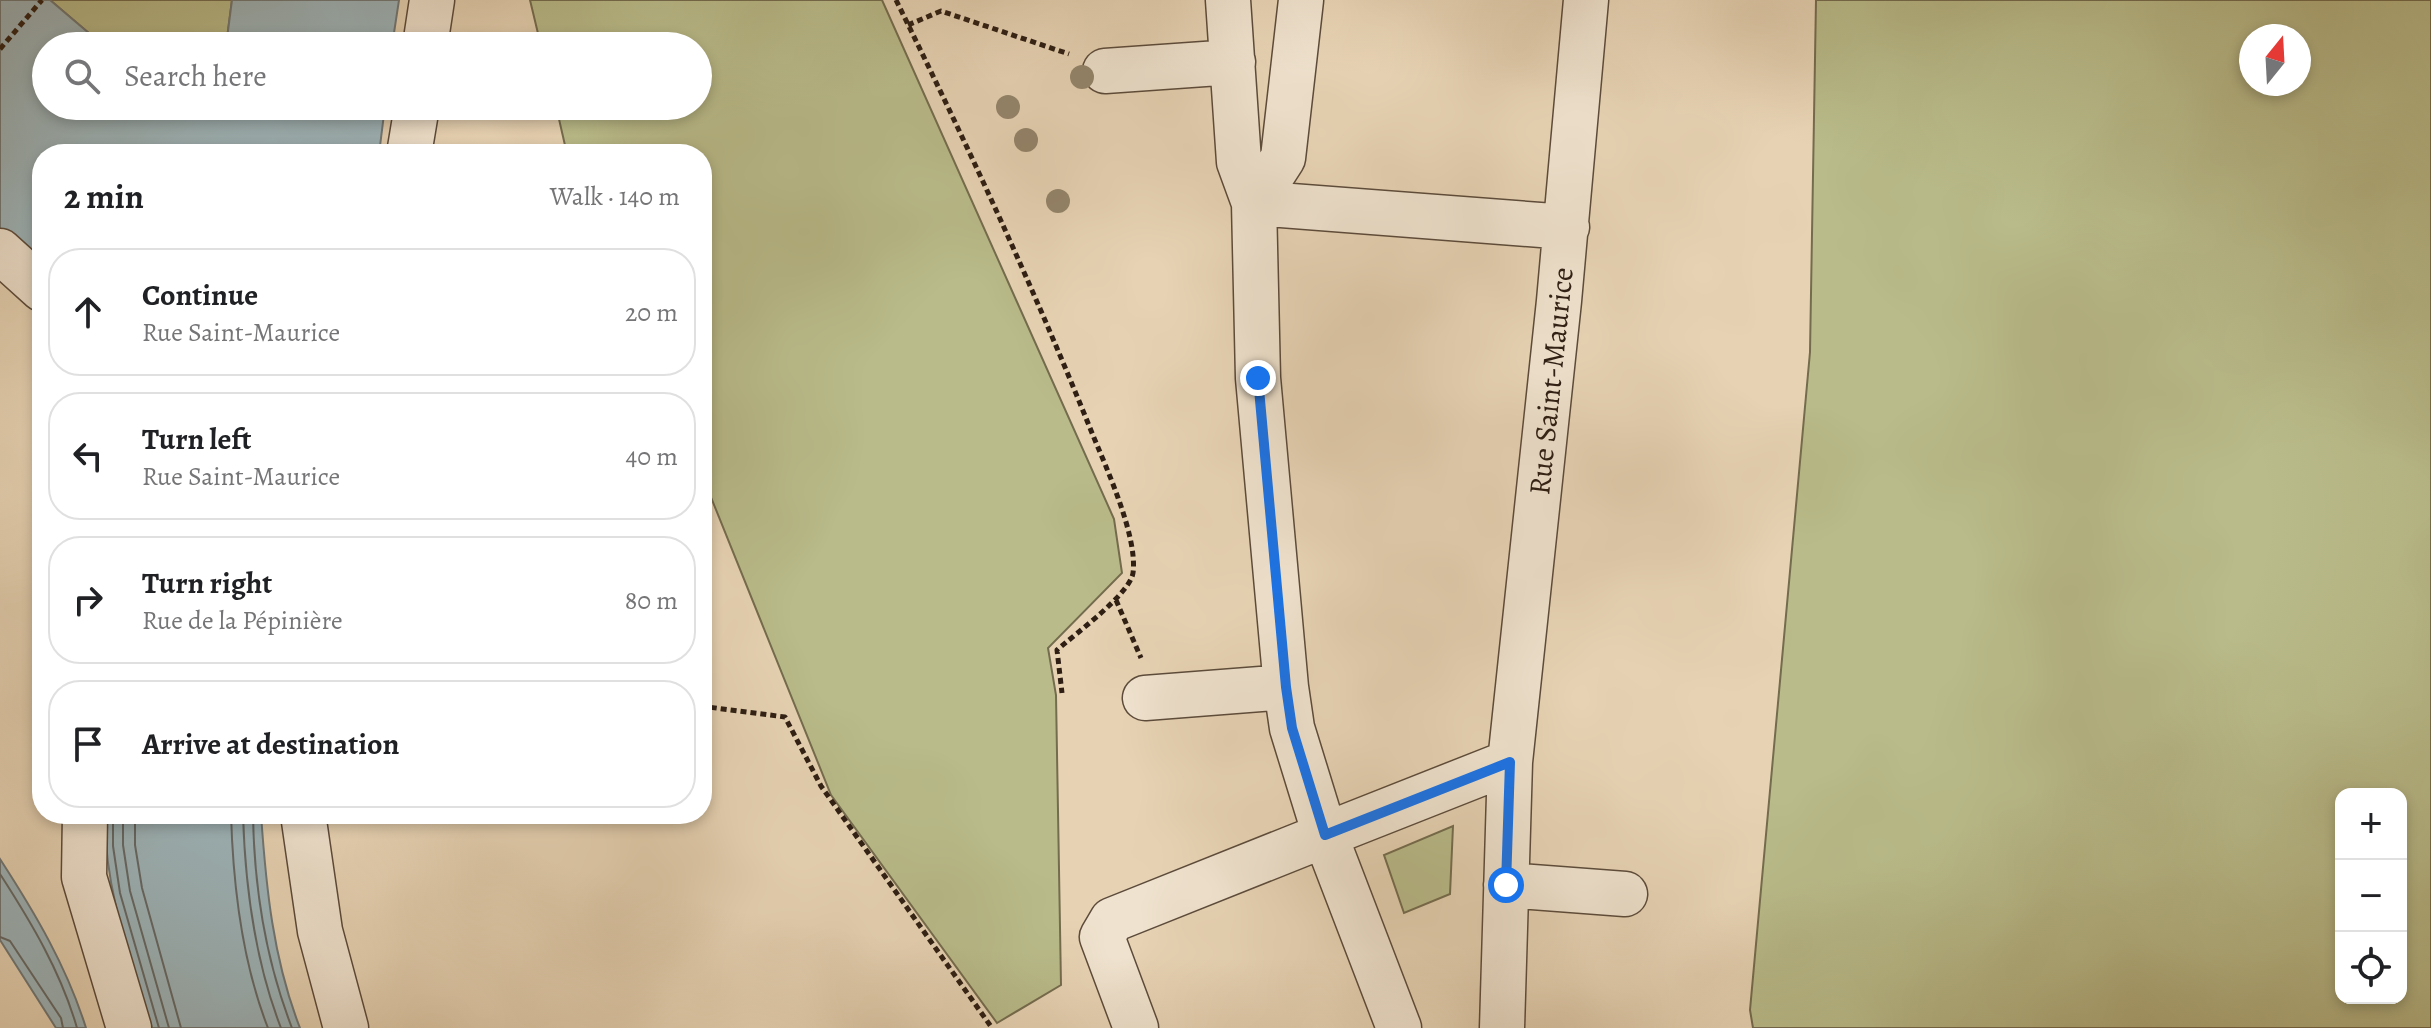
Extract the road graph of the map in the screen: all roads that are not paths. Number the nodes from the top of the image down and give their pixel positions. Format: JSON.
{"nodes":[{"id":1,"x":432,"y":0,"type":"edge"},
{"id":2,"x":1228,"y":0,"type":"edge"},
{"id":3,"x":1301,"y":0,"type":"edge"},
{"id":4,"x":1586,"y":0,"type":"edge"},
{"id":5,"x":427,"y":32,"type":"edge"},
{"id":6,"x":1233,"y":62,"type":"junction"},
{"id":7,"x":1105,"y":71,"type":"road end"},
{"id":8,"x":415,"y":120,"type":"edge"},
{"id":9,"x":411,"y":144,"type":"edge"},
{"id":10,"x":1254,"y":203,"type":"junction"},
{"id":11,"x":1567,"y":227,"type":"junction"},
{"id":12,"x":0,"y":251,"type":"edge"},
{"id":13,"x":32,"y":280,"type":"edge"},
{"id":14,"x":1286,"y":687,"type":"junction"},
{"id":15,"x":1145,"y":698,"type":"dead end"},
{"id":16,"x":1510,"y":762,"type":"junction"},
{"id":17,"x":85,"y":824,"type":"edge"},
{"id":18,"x":304,"y":824,"type":"edge"},
{"id":19,"x":1325,"y":835,"type":"junction"},
{"id":20,"x":1506,"y":885,"type":"junction"},
{"id":21,"x":1625,"y":894,"type":"dead end"},
{"id":22,"x":129,"y":1028,"type":"edge"},
{"id":23,"x":346,"y":1028,"type":"edge"},
{"id":24,"x":1136,"y":1028,"type":"edge"},
{"id":25,"x":1399,"y":1028,"type":"edge"},
{"id":26,"x":1502,"y":1028,"type":"edge"}],
"edges":[{"from":1,"to":5,"type":"street"},
{"from":2,"to":6,"type":"street"},
{"from":3,"to":10,"type":"street"},
{"from":4,"to":11,"type":"street","name":"Rue Saint-Maurice"},
{"from":6,"to":7,"type":"street"},
{"from":6,"to":10,"type":"street"},
{"from":8,"to":9,"type":"street"},
{"from":10,"to":11,"type":"street"},
{"from":10,"to":14,"type":"street"},
{"from":11,"to":16,"type":"street","name":"Rue Saint-Maurice"},
{"from":12,"to":13,"type":"street"},
{"from":14,"to":15,"type":"street"},
{"from":14,"to":19,"type":"street"},
{"from":16,"to":19,"type":"street"},
{"from":16,"to":20,"type":"street","name":"Rue Saint-Maurice"},
{"from":17,"to":22,"type":"street"},
{"from":18,"to":23,"type":"street"},
{"from":19,"to":24,"type":"street"},
{"from":19,"to":25,"type":"street"},
{"from":20,"to":21,"type":"street"},
{"from":20,"to":26,"type":"street","name":"Rue Saint-Maurice"}]}
